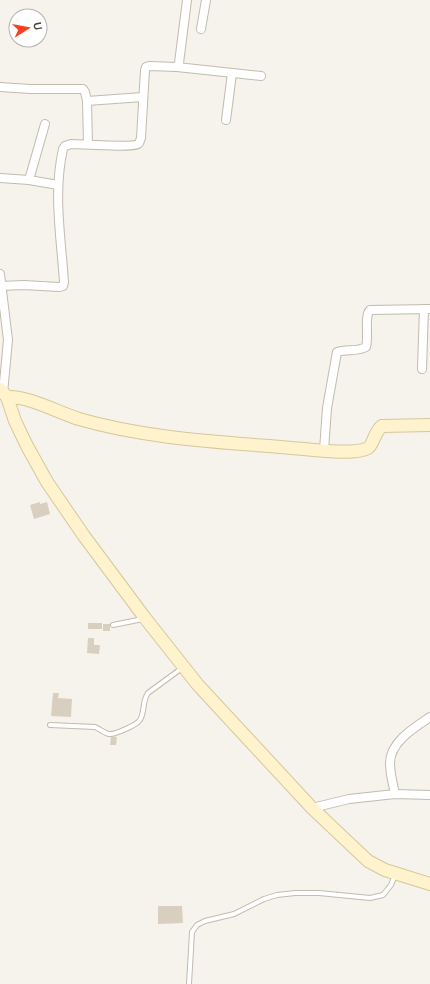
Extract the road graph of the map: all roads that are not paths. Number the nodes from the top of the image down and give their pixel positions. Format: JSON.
{"nodes":[{"id":1,"x":187,"y":0,"type":"edge"},
{"id":2,"x":206,"y":0,"type":"edge"},
{"id":3,"x":201,"y":30,"type":"dead end"},
{"id":4,"x":177,"y":66,"type":"junction"},
{"id":5,"x":232,"y":73,"type":"junction"},
{"id":6,"x":261,"y":76,"type":"dead end"},
{"id":7,"x":0,"y":87,"type":"edge"},
{"id":8,"x":143,"y":97,"type":"junction"},
{"id":9,"x":87,"y":101,"type":"junction"},
{"id":10,"x":226,"y":120,"type":"dead end"},
{"id":11,"x":45,"y":124,"type":"dead end"},
{"id":12,"x":88,"y":144,"type":"junction"},
{"id":13,"x":0,"y":178,"type":"edge"},
{"id":14,"x":29,"y":180,"type":"junction"},
{"id":15,"x":58,"y":185,"type":"junction"},
{"id":16,"x":0,"y":274,"type":"edge"},
{"id":17,"x":1,"y":286,"type":"edge"},
{"id":18,"x":427,"y":309,"type":"edge"},
{"id":19,"x":422,"y":369,"type":"dead end"},
{"id":20,"x":3,"y":393,"type":"edge"},
{"id":21,"x":430,"y":425,"type":"edge"},
{"id":22,"x":324,"y":450,"type":"junction"},
{"id":23,"x":145,"y":618,"type":"junction"},
{"id":24,"x":113,"y":625,"type":"dead end"},
{"id":25,"x":184,"y":667,"type":"junction"},
{"id":26,"x":430,"y":717,"type":"edge"},
{"id":27,"x":50,"y":726,"type":"dead end"},
{"id":28,"x":396,"y":794,"type":"junction"},
{"id":29,"x":430,"y":795,"type":"edge"},
{"id":30,"x":312,"y":808,"type":"junction"},
{"id":31,"x":395,"y":874,"type":"junction"},
{"id":32,"x":430,"y":884,"type":"edge"},
{"id":33,"x":189,"y":984,"type":"edge"}],
"edges":[{"from":1,"to":4,"type":"street"},
{"from":2,"to":3,"type":"street"},
{"from":4,"to":5,"type":"street"},
{"from":4,"to":8,"type":"street"},
{"from":5,"to":6,"type":"street"},
{"from":5,"to":10,"type":"street"},
{"from":7,"to":9,"type":"street"},
{"from":8,"to":9,"type":"street"},
{"from":8,"to":12,"type":"street"},
{"from":9,"to":12,"type":"street"},
{"from":11,"to":14,"type":"street"},
{"from":12,"to":15,"type":"street"},
{"from":13,"to":14,"type":"street"},
{"from":14,"to":15,"type":"street"},
{"from":15,"to":17,"type":"street"},
{"from":16,"to":17,"type":"street"},
{"from":17,"to":20,"type":"street"},
{"from":18,"to":19,"type":"street"},
{"from":18,"to":22,"type":"street"},
{"from":20,"to":22,"type":"main road"},
{"from":20,"to":23,"type":"main road"},
{"from":21,"to":22,"type":"main road"},
{"from":23,"to":24,"type":"lane"},
{"from":23,"to":25,"type":"main road"},
{"from":25,"to":27,"type":"lane"},
{"from":25,"to":30,"type":"main road"},
{"from":26,"to":28,"type":"street"},
{"from":28,"to":29,"type":"street"},
{"from":28,"to":30,"type":"street"},
{"from":30,"to":31,"type":"main road"},
{"from":31,"to":32,"type":"main road"},
{"from":31,"to":33,"type":"lane"}]}
